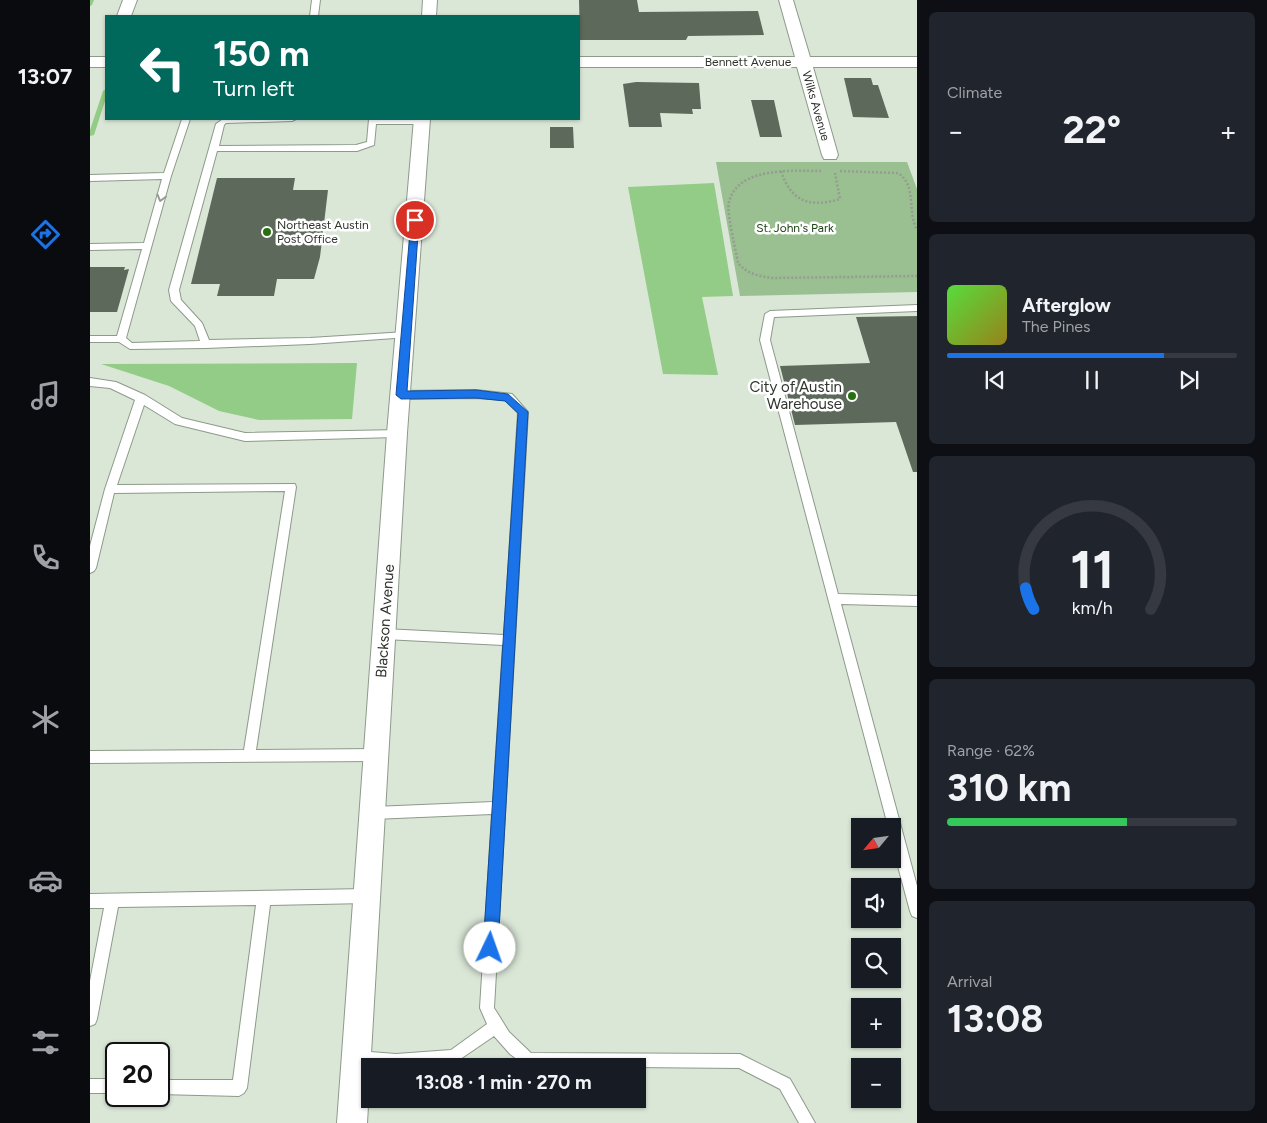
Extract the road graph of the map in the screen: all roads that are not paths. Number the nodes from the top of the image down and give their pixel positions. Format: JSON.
{"nodes":[{"id":1,"x":130,"y":0,"type":"edge"},
{"id":2,"x":316,"y":0,"type":"edge"},
{"id":3,"x":430,"y":0,"type":"edge"},
{"id":4,"x":786,"y":0,"type":"edge"},
{"id":5,"x":124,"y":15,"type":"edge"},
{"id":6,"x":314,"y":15,"type":"edge"},
{"id":7,"x":429,"y":15,"type":"edge"},
{"id":8,"x":90,"y":62,"type":"edge"},
{"id":9,"x":105,"y":62,"type":"edge"},
{"id":10,"x":580,"y":62,"type":"edge"},
{"id":11,"x":804,"y":62,"type":"junction"},
{"id":12,"x":917,"y":62,"type":"edge"},
{"id":13,"x":186,"y":120,"type":"edge"},
{"id":14,"x":258,"y":120,"type":"edge"},
{"id":15,"x":422,"y":120,"type":"edge"},
{"id":16,"x":372,"y":121,"type":"edge"},
{"id":17,"x":214,"y":149,"type":"junction"},
{"id":18,"x":830,"y":155,"type":"dead end"},
{"id":19,"x":167,"y":176,"type":"junction"},
{"id":20,"x":90,"y":178,"type":"edge"},
{"id":21,"x":148,"y":246,"type":"junction"},
{"id":22,"x":90,"y":248,"type":"edge"},
{"id":23,"x":917,"y":308,"type":"edge"},
{"id":24,"x":406,"y":335,"type":"junction"},
{"id":25,"x":90,"y":339,"type":"edge"},
{"id":26,"x":121,"y":339,"type":"junction"},
{"id":27,"x":206,"y":345,"type":"junction"},
{"id":28,"x":90,"y":382,"type":"edge"},
{"id":29,"x":401,"y":395,"type":"junction"},
{"id":30,"x":142,"y":398,"type":"junction"},
{"id":31,"x":397,"y":433,"type":"junction"},
{"id":32,"x":110,"y":489,"type":"junction"},
{"id":33,"x":90,"y":568,"type":"edge"},
{"id":34,"x":834,"y":599,"type":"junction"},
{"id":35,"x":917,"y":601,"type":"edge"},
{"id":36,"x":384,"y":634,"type":"junction"},
{"id":37,"x":509,"y":640,"type":"junction"},
{"id":38,"x":376,"y":754,"type":"junction"},
{"id":39,"x":249,"y":756,"type":"junction"},
{"id":40,"x":90,"y":757,"type":"edge"},
{"id":41,"x":499,"y":808,"type":"junction"},
{"id":42,"x":372,"y":813,"type":"junction"},
{"id":43,"x":367,"y":896,"type":"junction"},
{"id":44,"x":264,"y":898,"type":"junction"},
{"id":45,"x":112,"y":901,"type":"junction"},
{"id":46,"x":90,"y":902,"type":"edge"},
{"id":47,"x":917,"y":911,"type":"edge"},
{"id":48,"x":90,"y":1019,"type":"edge"},
{"id":49,"x":494,"y":1026,"type":"junction"},
{"id":50,"x":356,"y":1058,"type":"junction"},
{"id":51,"x":90,"y":1086,"type":"edge"},
{"id":52,"x":105,"y":1086,"type":"edge"},
{"id":53,"x":170,"y":1087,"type":"edge"},
{"id":54,"x":352,"y":1123,"type":"edge"},
{"id":55,"x":807,"y":1123,"type":"edge"}],
"edges":[{"from":1,"to":5,"type":"street"},
{"from":2,"to":6,"type":"lane"},
{"from":3,"to":7,"type":"street"},
{"from":4,"to":11,"type":"street","name":"Wilks Avenue"},
{"from":8,"to":9,"type":"street"},
{"from":10,"to":11,"type":"street","name":"Bennett Avenue"},
{"from":11,"to":12,"type":"street","name":"Bennett Avenue"},
{"from":11,"to":18,"type":"street","name":"Wilks Avenue"},
{"from":13,"to":19,"type":"lane"},
{"from":14,"to":17,"type":"lane"},
{"from":15,"to":16,"type":"lane"},
{"from":15,"to":24,"type":"street","name":"Blackson Avenue"},
{"from":16,"to":17,"type":"lane"},
{"from":17,"to":27,"type":"lane"},
{"from":19,"to":20,"type":"lane"},
{"from":19,"to":21,"type":"lane","one_way":true},
{"from":21,"to":22,"type":"lane"},
{"from":21,"to":26,"type":"lane"},
{"from":23,"to":34,"type":"lane"},
{"from":24,"to":27,"type":"lane"},
{"from":24,"to":29,"type":"street","name":"Blackson Avenue"},
{"from":25,"to":26,"type":"lane"},
{"from":26,"to":27,"type":"lane"},
{"from":28,"to":30,"type":"lane"},
{"from":29,"to":31,"type":"street","name":"Blackson Avenue"},
{"from":29,"to":37,"type":"lane"},
{"from":30,"to":31,"type":"lane"},
{"from":30,"to":32,"type":"lane"},
{"from":31,"to":36,"type":"street","name":"Blackson Avenue"},
{"from":32,"to":33,"type":"lane"},
{"from":32,"to":39,"type":"lane"},
{"from":34,"to":35,"type":"lane"},
{"from":34,"to":47,"type":"lane"},
{"from":36,"to":37,"type":"lane"},
{"from":36,"to":38,"type":"street","name":"Blackson Avenue"},
{"from":37,"to":41,"type":"lane"},
{"from":38,"to":39,"type":"lane"},
{"from":38,"to":42,"type":"street","name":"Blackson Avenue"},
{"from":39,"to":40,"type":"lane"},
{"from":41,"to":42,"type":"lane"},
{"from":41,"to":49,"type":"lane"},
{"from":42,"to":43,"type":"street","name":"Blackson Avenue"},
{"from":43,"to":44,"type":"lane"},
{"from":43,"to":50,"type":"street","name":"Blackson Avenue"},
{"from":44,"to":45,"type":"lane"},
{"from":44,"to":53,"type":"lane"},
{"from":45,"to":46,"type":"lane"},
{"from":45,"to":48,"type":"lane"},
{"from":49,"to":50,"type":"lane"},
{"from":49,"to":55,"type":"lane"},
{"from":50,"to":54,"type":"street","name":"Blackson Avenue"},
{"from":51,"to":52,"type":"lane"}]}
